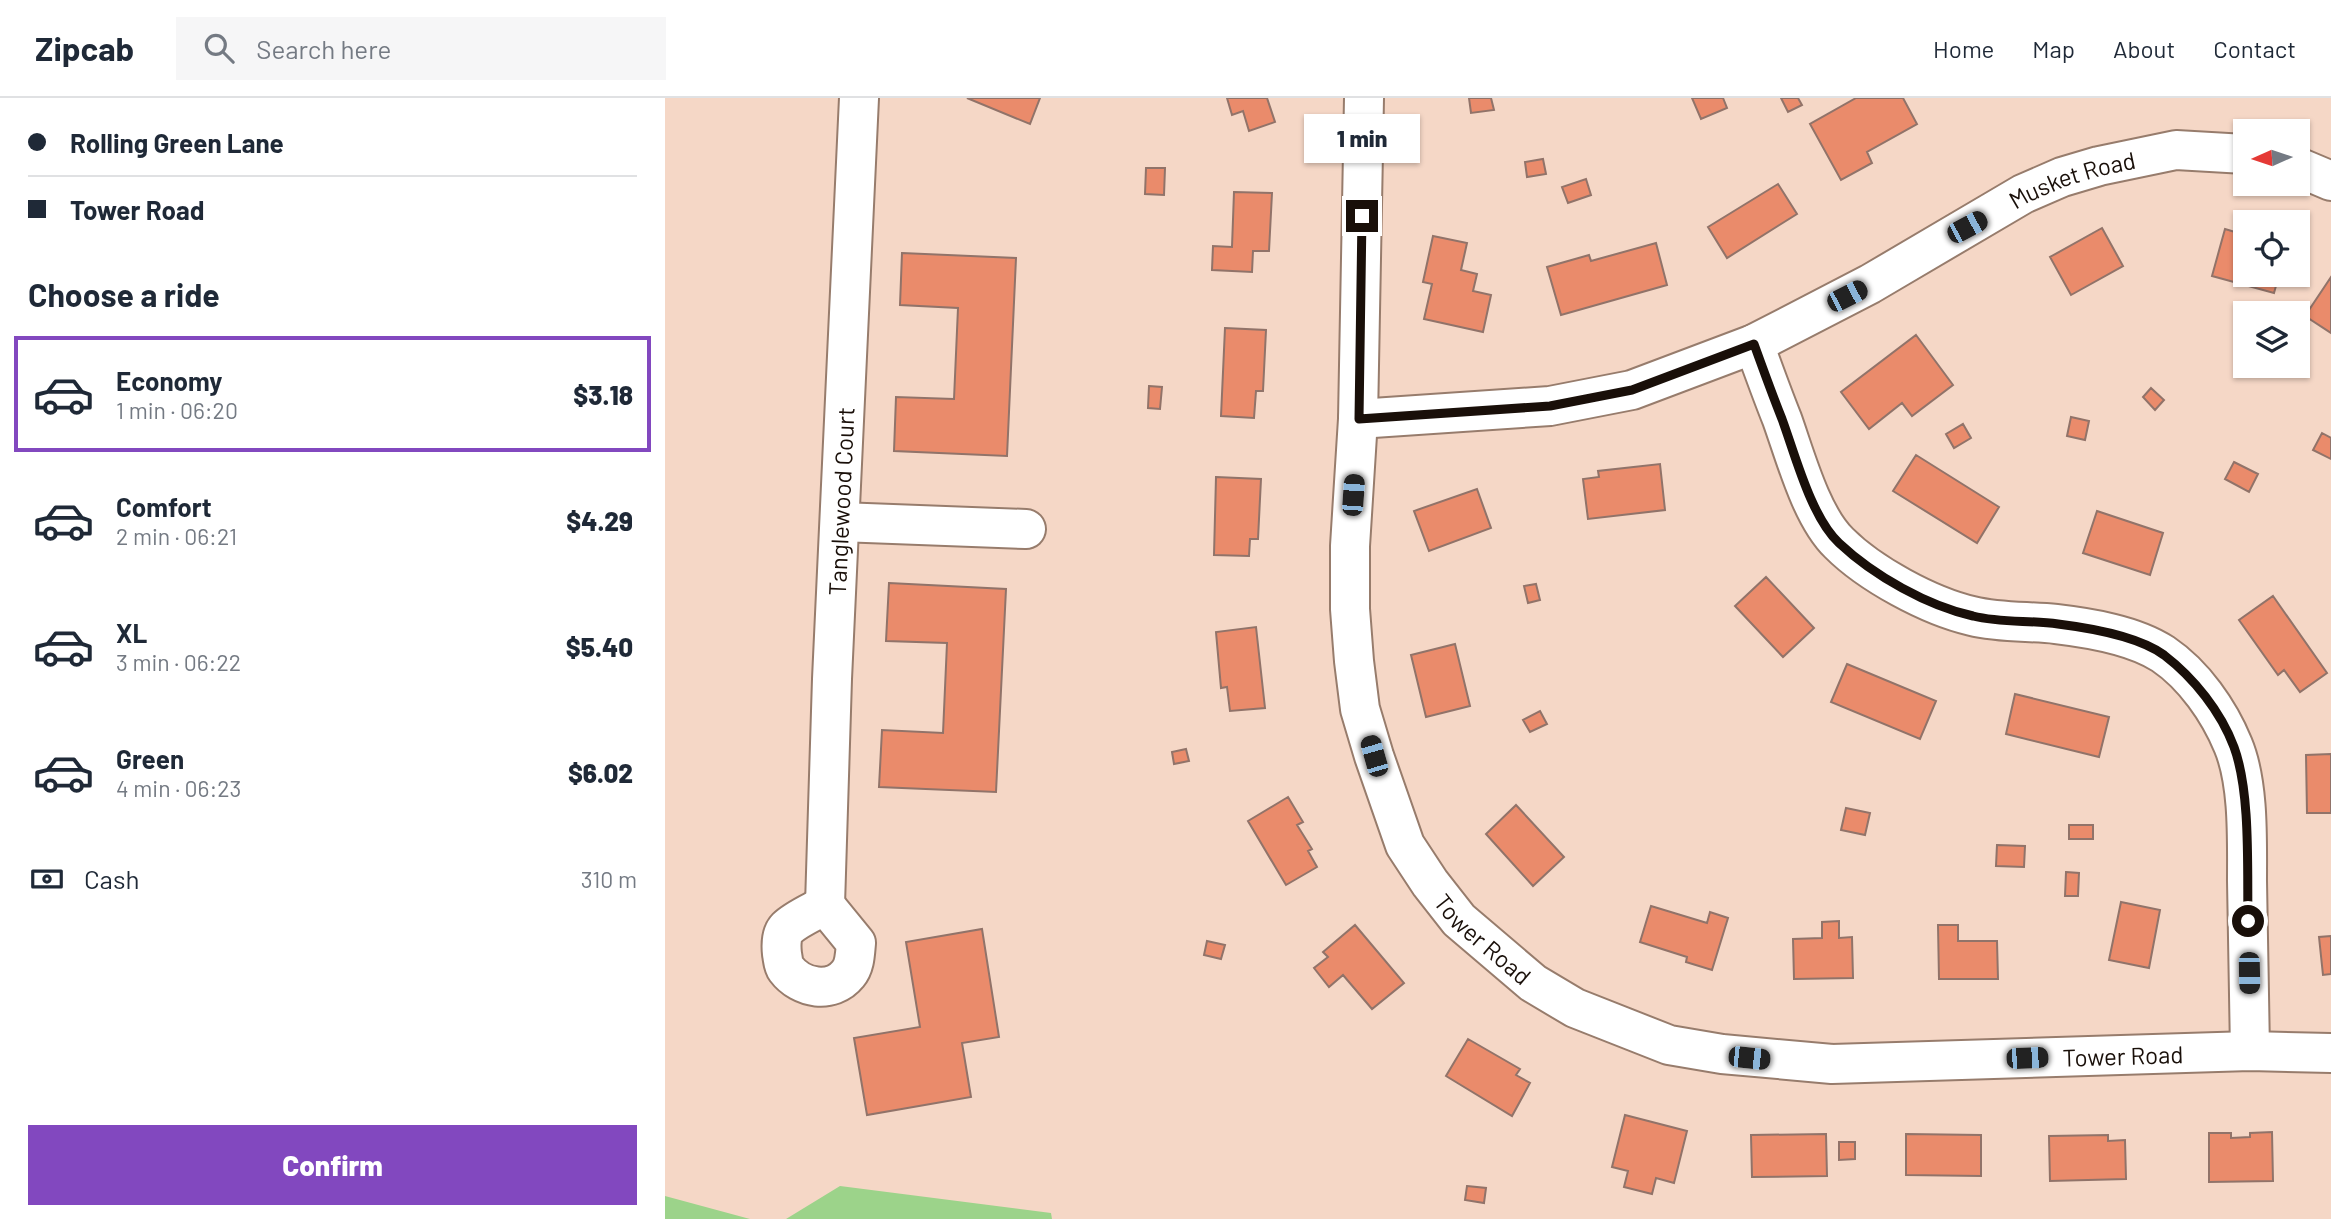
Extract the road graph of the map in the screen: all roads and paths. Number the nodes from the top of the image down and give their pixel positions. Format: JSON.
{"nodes":[{"id":1,"x":859,"y":98,"type":"edge"},
{"id":2,"x":1364,"y":98,"type":"edge"},
{"id":3,"x":2233,"y":153,"type":"edge"},
{"id":4,"x":2310,"y":172,"type":"edge"},
{"id":5,"x":2331,"y":181,"type":"edge"},
{"id":6,"x":1754,"y":344,"type":"junction"},
{"id":7,"x":1359,"y":419,"type":"junction"},
{"id":8,"x":839,"y":522,"type":"junction"},
{"id":9,"x":1026,"y":529,"type":"dead end"},
{"id":10,"x":825,"y":905,"type":"dead end"},
{"id":11,"x":2250,"y":1051,"type":"junction"},
{"id":12,"x":2331,"y":1053,"type":"edge"}],
"edges":[{"from":1,"to":8,"type":"street","name":"Tanglewood Court"},
{"from":2,"to":7,"type":"street","name":"Tower Road"},
{"from":3,"to":6,"type":"street","name":"Musket Road"},
{"from":4,"to":5,"type":"street"},
{"from":6,"to":7,"type":"street","name":"Musket Road"},
{"from":6,"to":11,"type":"street"},
{"from":7,"to":11,"type":"street","name":"Tower Road"},
{"from":8,"to":9,"type":"street"},
{"from":8,"to":10,"type":"street","name":"Tanglewood Court"},
{"from":11,"to":12,"type":"street","name":"Tower Road"}]}
